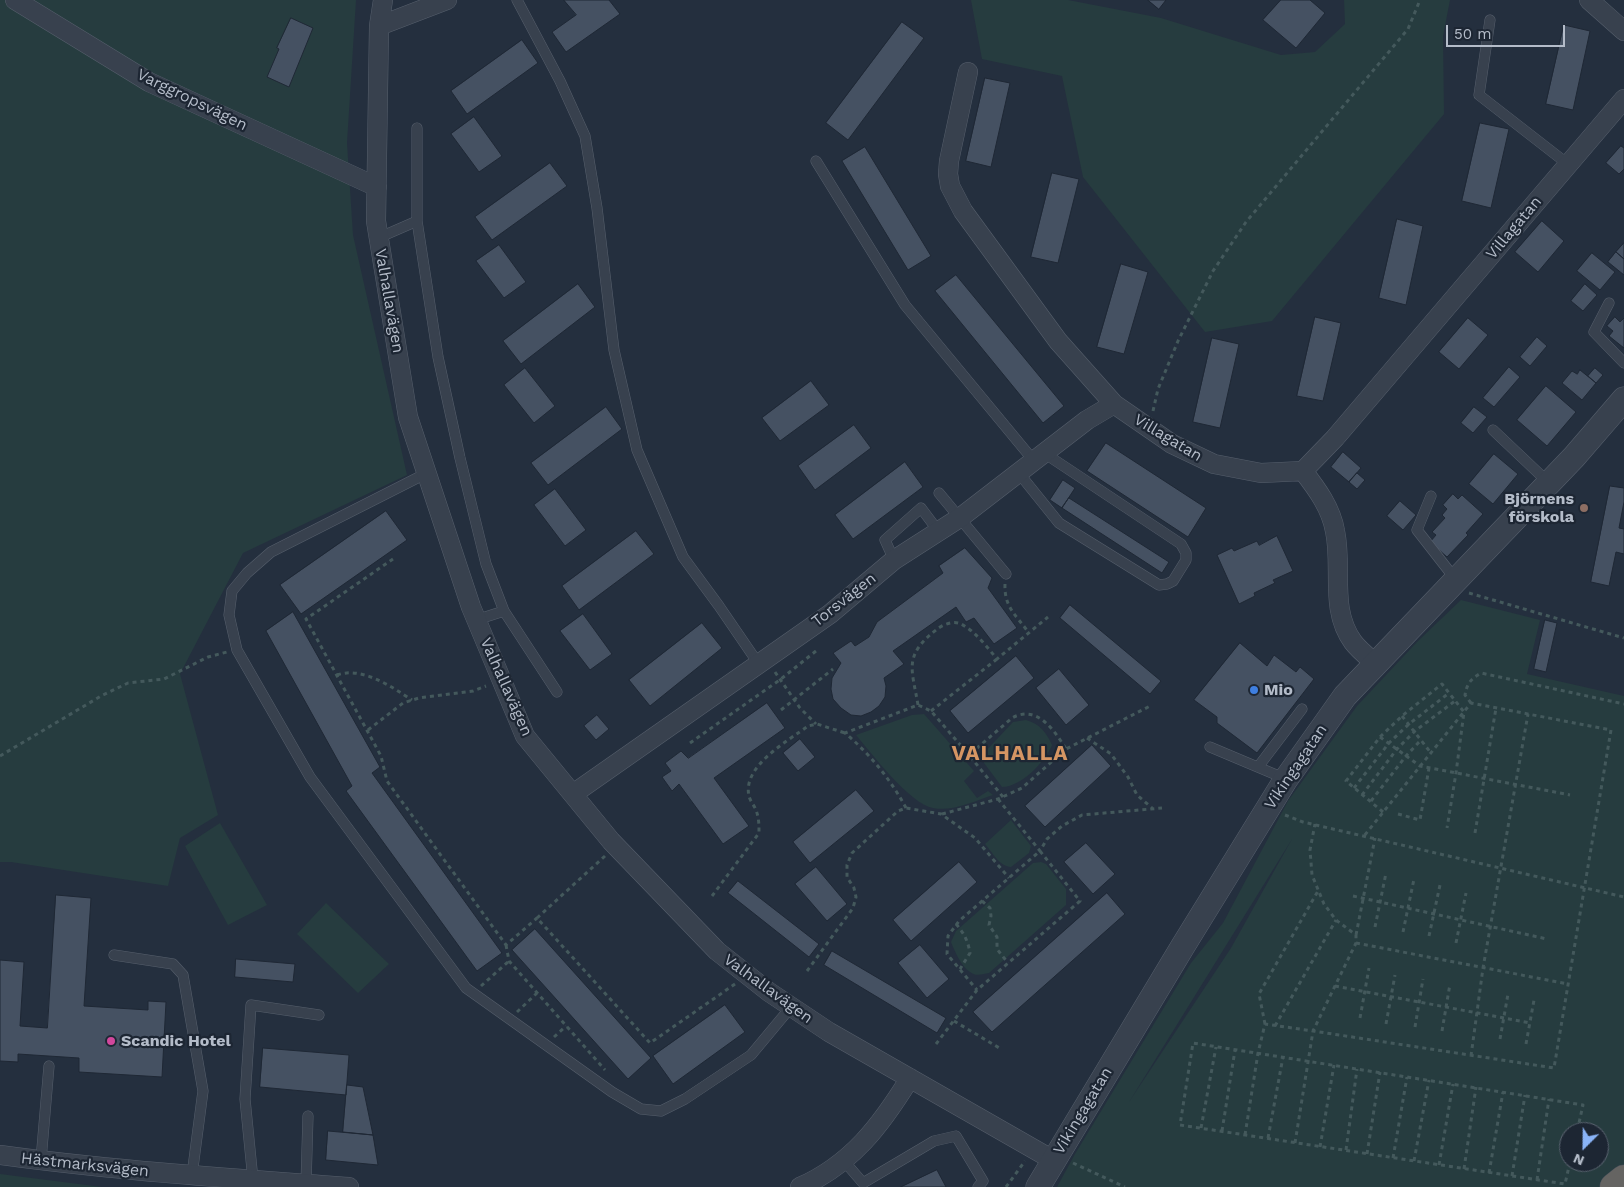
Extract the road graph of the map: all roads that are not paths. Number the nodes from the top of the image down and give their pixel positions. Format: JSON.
{"nodes":[{"id":1,"x":15,"y":0,"type":"edge"},
{"id":2,"x":383,"y":0,"type":"edge"},
{"id":3,"x":446,"y":0,"type":"edge"},
{"id":4,"x":517,"y":0,"type":"edge"},
{"id":5,"x":1588,"y":0,"type":"edge"},
{"id":6,"x":1490,"y":20,"type":"dead end"},
{"id":7,"x":1623,"y":24,"type":"edge"},
{"id":8,"x":379,"y":26,"type":"junction"},
{"id":9,"x":968,"y":72,"type":"dead end"},
{"id":10,"x":1624,"y":100,"type":"edge"},
{"id":11,"x":417,"y":128,"type":"dead end"},
{"id":12,"x":816,"y":161,"type":"dead end"},
{"id":13,"x":1568,"y":165,"type":"junction"},
{"id":14,"x":377,"y":186,"type":"junction"},
{"id":15,"x":417,"y":221,"type":"junction"},
{"id":16,"x":378,"y":238,"type":"junction"},
{"id":17,"x":1609,"y":303,"type":"dead end"},
{"id":18,"x":1624,"y":363,"type":"edge"},
{"id":19,"x":1624,"y":399,"type":"edge"},
{"id":20,"x":1114,"y":404,"type":"junction"},
{"id":21,"x":1492,"y":430,"type":"dead end"},
{"id":22,"x":1039,"y":457,"type":"junction"},
{"id":23,"x":1303,"y":471,"type":"junction"},
{"id":24,"x":427,"y":472,"type":"junction"},
{"id":25,"x":1018,"y":472,"type":"junction"},
{"id":26,"x":1549,"y":483,"type":"junction"},
{"id":27,"x":939,"y":493,"type":"dead end"},
{"id":28,"x":1432,"y":496,"type":"dead end"},
{"id":29,"x":960,"y":518,"type":"junction"},
{"id":30,"x":938,"y":532,"type":"junction"},
{"id":31,"x":894,"y":560,"type":"junction"},
{"id":32,"x":1006,"y":574,"type":"road end"},
{"id":33,"x":1453,"y":584,"type":"junction"},
{"id":34,"x":504,"y":611,"type":"junction"},
{"id":35,"x":476,"y":620,"type":"junction"},
{"id":36,"x":762,"y":661,"type":"junction"},
{"id":37,"x":1375,"y":663,"type":"junction"},
{"id":38,"x":557,"y":692,"type":"dead end"},
{"id":39,"x":1302,"y":709,"type":"dead end"},
{"id":40,"x":1210,"y":747,"type":"dead end"},
{"id":41,"x":1258,"y":767,"type":"junction"},
{"id":42,"x":1286,"y":779,"type":"junction"},
{"id":43,"x":573,"y":794,"type":"junction"},
{"id":44,"x":114,"y":955,"type":"dead end"},
{"id":45,"x":791,"y":1007,"type":"junction"},
{"id":46,"x":319,"y":1015,"type":"dead end"},
{"id":47,"x":49,"y":1066,"type":"dead end"},
{"id":48,"x":910,"y":1078,"type":"junction"},
{"id":49,"x":308,"y":1116,"type":"dead end"},
{"id":50,"x":1048,"y":1154,"type":"junction"},
{"id":51,"x":0,"y":1155,"type":"edge"},
{"id":52,"x":41,"y":1160,"type":"junction"},
{"id":53,"x":844,"y":1161,"type":"junction"},
{"id":54,"x":192,"y":1176,"type":"junction"},
{"id":55,"x":1624,"y":1179,"type":"edge"},
{"id":56,"x":254,"y":1180,"type":"junction"},
{"id":57,"x":306,"y":1184,"type":"junction"},
{"id":58,"x":860,"y":1185,"type":"edge"},
{"id":59,"x":349,"y":1187,"type":"edge"},
{"id":60,"x":800,"y":1187,"type":"edge"},
{"id":61,"x":978,"y":1187,"type":"edge"},
{"id":62,"x":1038,"y":1187,"type":"edge"},
{"id":63,"x":1614,"y":1187,"type":"edge"}],
"edges":[{"from":1,"to":14,"type":"street","name":"Varggropsvägen"},
{"from":2,"to":8,"type":"street","name":"Valhallavägen"},
{"from":3,"to":8,"type":"street"},
{"from":4,"to":36,"type":"lane"},
{"from":5,"to":7,"type":"street"},
{"from":6,"to":13,"type":"lane"},
{"from":8,"to":14,"type":"street","name":"Valhallavägen"},
{"from":9,"to":20,"type":"street","name":"Villagatan"},
{"from":10,"to":13,"type":"street","name":"Villagatan"},
{"from":11,"to":15,"type":"lane"},
{"from":12,"to":22,"type":"lane"},
{"from":13,"to":23,"type":"street","name":"Villagatan"},
{"from":14,"to":16,"type":"street","name":"Valhallavägen"},
{"from":15,"to":16,"type":"lane"},
{"from":15,"to":34,"type":"lane"},
{"from":16,"to":24,"type":"street","name":"Valhallavägen"},
{"from":17,"to":18,"type":"lane"},
{"from":19,"to":26,"type":"street","name":"Vikingagatan"},
{"from":20,"to":22,"type":"street","name":"Torsvägen"},
{"from":20,"to":23,"type":"street","name":"Villagatan"},
{"from":21,"to":26,"type":"lane"},
{"from":22,"to":25,"type":"street","name":"Torsvägen"},
{"from":22,"to":25,"type":"lane"},
{"from":23,"to":37,"type":"street"},
{"from":24,"to":35,"type":"street","name":"Valhallavägen"},
{"from":24,"to":45,"type":"lane"},
{"from":25,"to":29,"type":"street","name":"Torsvägen"},
{"from":26,"to":33,"type":"street","name":"Vikingagatan"},
{"from":27,"to":29,"type":"lane"},
{"from":28,"to":33,"type":"lane"},
{"from":29,"to":30,"type":"street","name":"Torsvägen"},
{"from":29,"to":32,"type":"lane"},
{"from":30,"to":31,"type":"street","name":"Torsvägen"},
{"from":30,"to":31,"type":"lane"},
{"from":31,"to":36,"type":"street","name":"Torsvägen"},
{"from":33,"to":37,"type":"street","name":"Vikingagatan"},
{"from":34,"to":35,"type":"lane"},
{"from":34,"to":38,"type":"lane"},
{"from":35,"to":43,"type":"street","name":"Valhallavägen"},
{"from":36,"to":43,"type":"street","name":"Torsvägen"},
{"from":37,"to":42,"type":"street","name":"Vikingagatan"},
{"from":39,"to":41,"type":"lane"},
{"from":40,"to":41,"type":"lane"},
{"from":41,"to":42,"type":"lane"},
{"from":42,"to":50,"type":"street","name":"Vikingagatan"},
{"from":43,"to":45,"type":"street","name":"Valhallavägen"},
{"from":44,"to":54,"type":"lane"},
{"from":45,"to":48,"type":"street","name":"Valhallavägen"},
{"from":46,"to":56,"type":"lane"},
{"from":47,"to":52,"type":"lane"},
{"from":48,"to":50,"type":"street","name":"Valhallavägen"},
{"from":48,"to":53,"type":"street"},
{"from":49,"to":57,"type":"lane"},
{"from":50,"to":62,"type":"street","name":"Vikingagatan"},
{"from":51,"to":52,"type":"street","name":"Hästmarksvägen"},
{"from":52,"to":54,"type":"street","name":"Hästmarksvägen"},
{"from":53,"to":58,"type":"lane"},
{"from":53,"to":60,"type":"street"},
{"from":54,"to":56,"type":"street","name":"Hästmarksvägen"},
{"from":55,"to":63,"type":"highway"},
{"from":56,"to":57,"type":"street","name":"Hästmarksvägen"},
{"from":57,"to":59,"type":"street","name":"Hästmarksvägen"},
{"from":58,"to":61,"type":"lane"}]}
